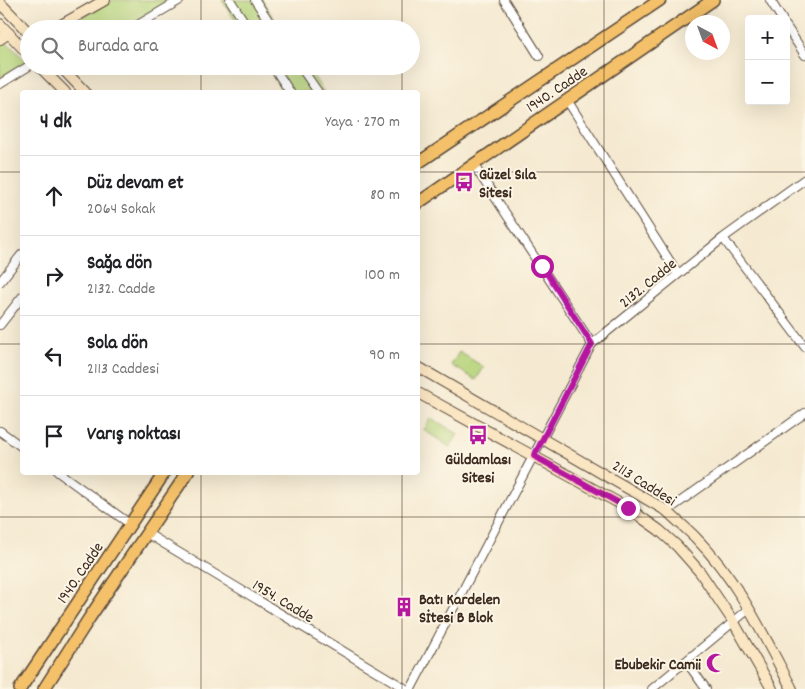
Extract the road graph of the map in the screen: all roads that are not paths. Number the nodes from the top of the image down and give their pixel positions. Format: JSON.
{"nodes":[{"id":1,"x":105,"y":0,"type":"edge"},
{"id":2,"x":180,"y":0,"type":"edge"},
{"id":3,"x":230,"y":0,"type":"edge"},
{"id":4,"x":255,"y":0,"type":"edge"},
{"id":5,"x":504,"y":0,"type":"edge"},
{"id":6,"x":660,"y":0,"type":"edge"},
{"id":7,"x":713,"y":0,"type":"edge"},
{"id":8,"x":770,"y":0,"type":"edge"},
{"id":9,"x":0,"y":3,"type":"edge"},
{"id":10,"x":779,"y":15,"type":"edge"},
{"id":11,"x":70,"y":20,"type":"edge"},
{"id":12,"x":146,"y":20,"type":"edge"},
{"id":13,"x":243,"y":20,"type":"edge"},
{"id":14,"x":268,"y":20,"type":"edge"},
{"id":15,"x":0,"y":24,"type":"edge"},
{"id":16,"x":20,"y":24,"type":"edge"},
{"id":17,"x":790,"y":32,"type":"edge"},
{"id":18,"x":4,"y":36,"type":"edge"},
{"id":19,"x":20,"y":48,"type":"edge"},
{"id":20,"x":805,"y":55,"type":"edge"},
{"id":21,"x":539,"y":56,"type":"dead end"},
{"id":22,"x":20,"y":72,"type":"edge"},
{"id":23,"x":49,"y":75,"type":"edge"},
{"id":24,"x":71,"y":75,"type":"edge"},
{"id":25,"x":279,"y":75,"type":"edge"},
{"id":26,"x":306,"y":75,"type":"edge"},
{"id":27,"x":0,"y":84,"type":"edge"},
{"id":28,"x":63,"y":90,"type":"edge"},
{"id":29,"x":83,"y":90,"type":"edge"},
{"id":30,"x":289,"y":90,"type":"edge"},
{"id":31,"x":317,"y":90,"type":"edge"},
{"id":32,"x":567,"y":100,"type":"junction"},
{"id":33,"x":420,"y":162,"type":"edge"},
{"id":34,"x":473,"y":164,"type":"junction"},
{"id":35,"x":805,"y":179,"type":"edge"},
{"id":36,"x":420,"y":202,"type":"edge"},
{"id":37,"x":723,"y":238,"type":"junction"},
{"id":38,"x":20,"y":257,"type":"edge"},
{"id":39,"x":678,"y":274,"type":"junction"},
{"id":40,"x":0,"y":282,"type":"edge"},
{"id":41,"x":20,"y":300,"type":"edge"},
{"id":42,"x":0,"y":325,"type":"edge"},
{"id":43,"x":592,"y":344,"type":"junction"},
{"id":44,"x":805,"y":347,"type":"edge"},
{"id":45,"x":420,"y":368,"type":"edge"},
{"id":46,"x":420,"y":394,"type":"edge"},
{"id":47,"x":805,"y":413,"type":"edge"},
{"id":48,"x":0,"y":431,"type":"edge"},
{"id":49,"x":543,"y":439,"type":"junction"},
{"id":50,"x":20,"y":446,"type":"edge"},
{"id":51,"x":534,"y":456,"type":"junction"},
{"id":52,"x":62,"y":475,"type":"edge"},
{"id":53,"x":163,"y":475,"type":"edge"},
{"id":54,"x":186,"y":475,"type":"edge"},
{"id":55,"x":667,"y":511,"type":"junction"},
{"id":56,"x":130,"y":524,"type":"junction"},
{"id":57,"x":148,"y":534,"type":"junction"},
{"id":58,"x":749,"y":609,"type":"junction"},
{"id":59,"x":733,"y":621,"type":"junction"},
{"id":60,"x":686,"y":661,"type":"junction"},
{"id":61,"x":20,"y":689,"type":"edge"},
{"id":62,"x":44,"y":689,"type":"edge"},
{"id":63,"x":406,"y":689,"type":"edge"},
{"id":64,"x":411,"y":689,"type":"edge"},
{"id":65,"x":652,"y":689,"type":"edge"},
{"id":66,"x":706,"y":689,"type":"edge"},
{"id":67,"x":772,"y":689,"type":"edge"},
{"id":68,"x":792,"y":689,"type":"edge"}],
"edges":[{"from":1,"to":11,"type":"street"},
{"from":2,"to":12,"type":"street"},
{"from":3,"to":13,"type":"street"},
{"from":4,"to":14,"type":"street"},
{"from":5,"to":21,"type":"street"},
{"from":6,"to":33,"type":"main road","name":"1940. Cadde"},
{"from":7,"to":32,"type":"main road","name":"1940. Cadde"},
{"from":8,"to":10,"type":"street"},
{"from":9,"to":16,"type":"street"},
{"from":15,"to":18,"type":"street"},
{"from":17,"to":20,"type":"street"},
{"from":18,"to":19,"type":"street"},
{"from":22,"to":27,"type":"street"},
{"from":23,"to":28,"type":"street"},
{"from":24,"to":29,"type":"street"},
{"from":25,"to":30,"type":"street"},
{"from":26,"to":31,"type":"street"},
{"from":32,"to":34,"type":"main road","name":"1940. Cadde"},
{"from":32,"to":39,"type":"street"},
{"from":34,"to":36,"type":"main road","name":"1940. Cadde"},
{"from":34,"to":43,"type":"street"},
{"from":35,"to":37,"type":"street","name":"2132. Cadde"},
{"from":37,"to":39,"type":"street","name":"2132. Cadde"},
{"from":37,"to":44,"type":"street"},
{"from":38,"to":40,"type":"street"},
{"from":39,"to":43,"type":"street","name":"2132. Cadde"},
{"from":41,"to":42,"type":"street"},
{"from":43,"to":49,"type":"street","name":"2132. Cadde"},
{"from":45,"to":49,"type":"street","name":"2113 Caddesi"},
{"from":46,"to":51,"type":"street","name":"2113 Caddesi"},
{"from":47,"to":55,"type":"street"},
{"from":48,"to":50,"type":"street"},
{"from":49,"to":51,"type":"street","name":"2132. Cadde"},
{"from":49,"to":55,"type":"street","name":"2113 Caddesi"},
{"from":51,"to":59,"type":"street","name":"2113 Caddesi"},
{"from":51,"to":64,"type":"street","name":"2132. Cadde"},
{"from":52,"to":56,"type":"street"},
{"from":53,"to":56,"type":"main road","name":"1940. Cadde"},
{"from":54,"to":57,"type":"main road"},
{"from":55,"to":58,"type":"street","name":"2113 Caddesi"},
{"from":56,"to":61,"type":"main road","name":"1940. Cadde"},
{"from":57,"to":62,"type":"main road"},
{"from":57,"to":63,"type":"street","name":"1954. Cadde"},
{"from":58,"to":59,"type":"street"},
{"from":58,"to":68,"type":"street","name":"2113 Caddesi"},
{"from":59,"to":60,"type":"street"},
{"from":59,"to":67,"type":"street","name":"2113 Caddesi"},
{"from":60,"to":65,"type":"street"},
{"from":60,"to":66,"type":"street"}]}
